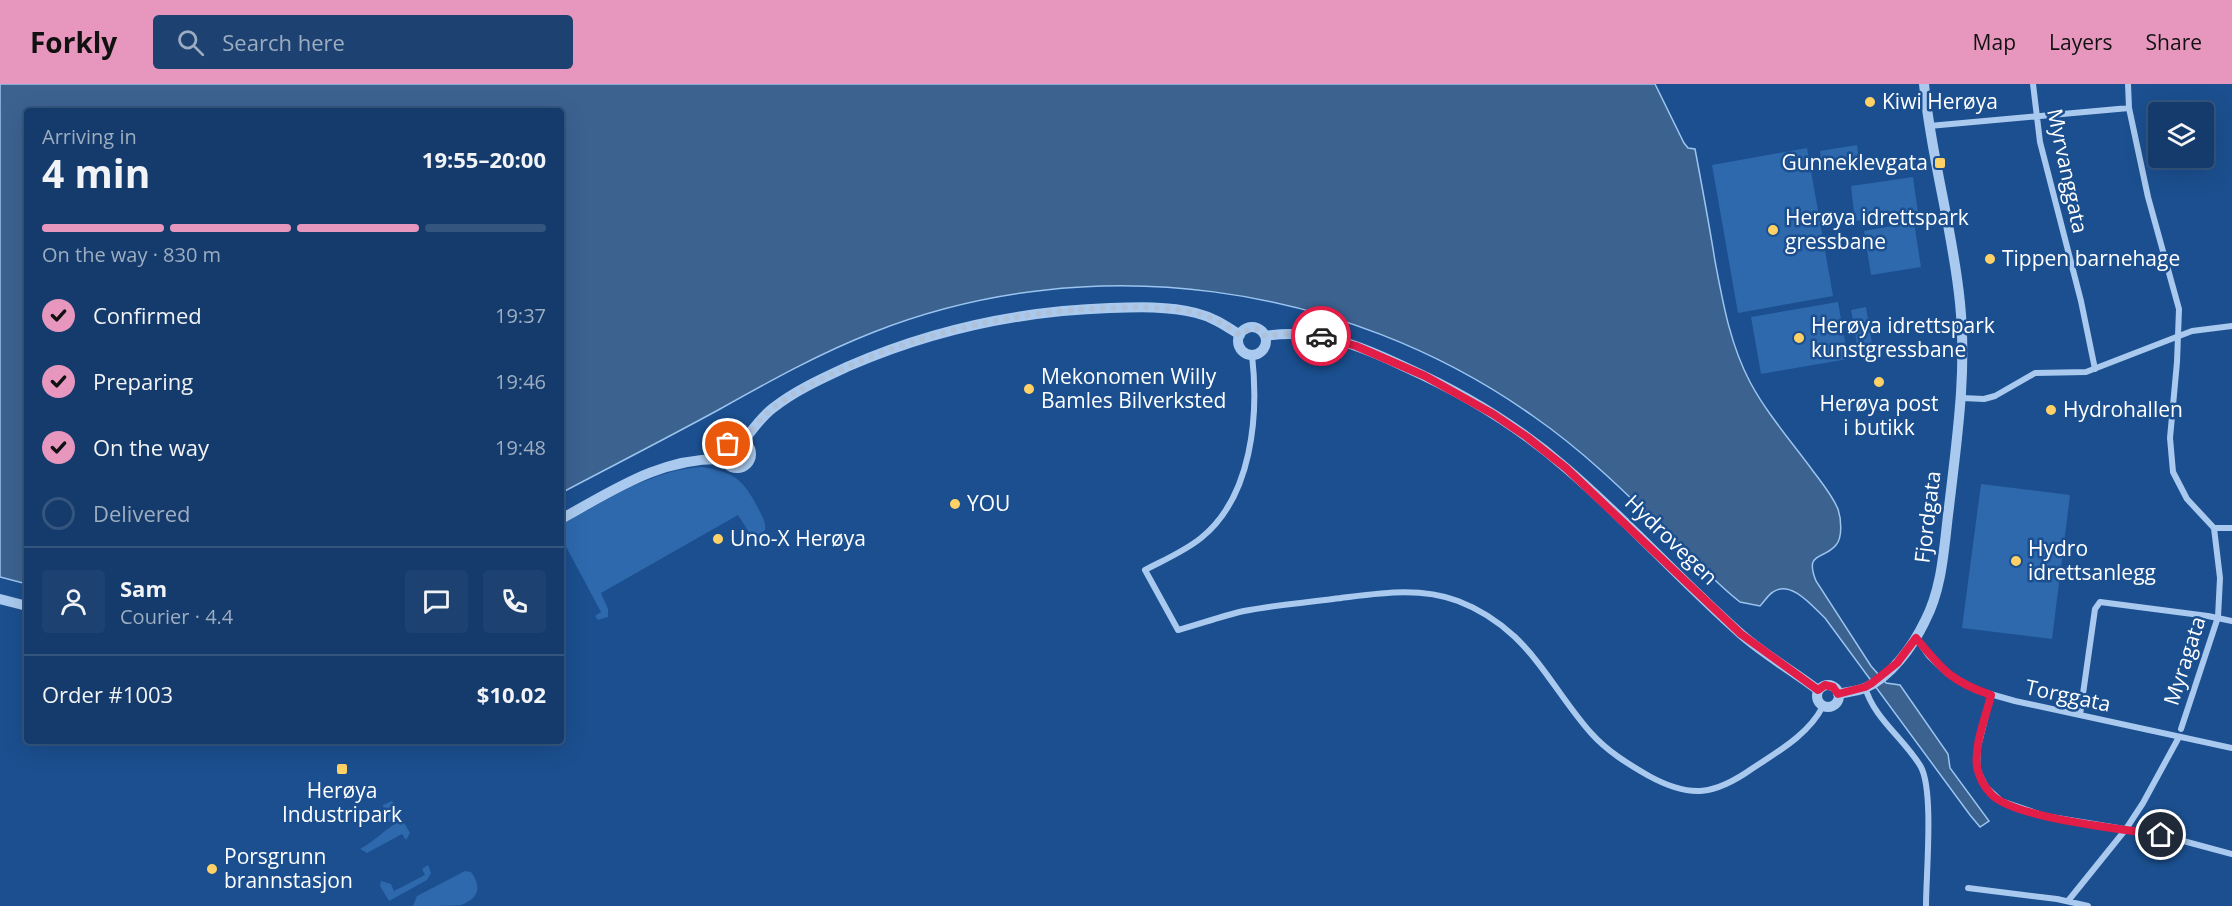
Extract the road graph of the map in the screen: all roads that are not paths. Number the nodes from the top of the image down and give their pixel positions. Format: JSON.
{"nodes":[{"id":1,"x":1924,"y":84,"type":"edge"},
{"id":2,"x":2033,"y":84,"type":"edge"},
{"id":3,"x":2128,"y":84,"type":"edge"},
{"id":4,"x":2129,"y":108,"type":"junction"},
{"id":5,"x":2036,"y":116,"type":"junction"},
{"id":6,"x":1929,"y":126,"type":"junction"},
{"id":7,"x":2232,"y":326,"type":"edge"},
{"id":8,"x":1240,"y":335,"type":"junction"},
{"id":9,"x":1265,"y":336,"type":"junction"},
{"id":10,"x":2178,"y":336,"type":"junction"},
{"id":11,"x":1252,"y":355,"type":"junction"},
{"id":12,"x":2095,"y":369,"type":"junction"},
{"id":13,"x":1962,"y":398,"type":"junction"},
{"id":14,"x":743,"y":442,"type":"junction"},
{"id":15,"x":724,"y":459,"type":"junction"},
{"id":16,"x":564,"y":517,"type":"edge"},
{"id":17,"x":2214,"y":528,"type":"junction"},
{"id":18,"x":2232,"y":528,"type":"edge"},
{"id":19,"x":0,"y":599,"type":"edge"},
{"id":20,"x":24,"y":605,"type":"edge"},
{"id":21,"x":2218,"y":617,"type":"junction"},
{"id":22,"x":2232,"y":621,"type":"edge"},
{"id":23,"x":1916,"y":638,"type":"junction"},
{"id":24,"x":1869,"y":685,"type":"junction"},
{"id":25,"x":1818,"y":690,"type":"junction"},
{"id":26,"x":1838,"y":694,"type":"junction"},
{"id":27,"x":1991,"y":695,"type":"junction"},
{"id":28,"x":1823,"y":706,"type":"junction"},
{"id":29,"x":2080,"y":715,"type":"junction"},
{"id":30,"x":2181,"y":729,"type":"dead end"},
{"id":31,"x":2179,"y":736,"type":"junction"},
{"id":32,"x":2232,"y":748,"type":"edge"},
{"id":33,"x":2126,"y":829,"type":"junction"},
{"id":34,"x":2232,"y":854,"type":"edge"},
{"id":35,"x":1968,"y":888,"type":"dead end"},
{"id":36,"x":2068,"y":901,"type":"junction"},
{"id":37,"x":1926,"y":906,"type":"edge"},
{"id":38,"x":2088,"y":906,"type":"edge"}],
"edges":[{"from":1,"to":6,"type":"street","name":"Fjordgata"},
{"from":2,"to":5,"type":"street","name":"Myrvanggata"},
{"from":3,"to":4,"type":"street"},
{"from":4,"to":5,"type":"street"},
{"from":4,"to":10,"type":"street"},
{"from":5,"to":6,"type":"street"},
{"from":5,"to":12,"type":"street","name":"Myrvanggata"},
{"from":6,"to":13,"type":"street","name":"Fjordgata"},
{"from":7,"to":10,"type":"street"},
{"from":8,"to":9,"type":"street"},
{"from":8,"to":11,"type":"street"},
{"from":8,"to":14,"type":"street"},
{"from":9,"to":11,"type":"street"},
{"from":9,"to":25,"type":"street","name":"Hydrovegen"},
{"from":10,"to":12,"type":"street"},
{"from":10,"to":17,"type":"street"},
{"from":11,"to":28,"type":"street"},
{"from":12,"to":13,"type":"street"},
{"from":13,"to":23,"type":"street","name":"Fjordgata"},
{"from":14,"to":15,"type":"street"},
{"from":14,"to":15,"type":"street"},
{"from":15,"to":16,"type":"street"},
{"from":17,"to":18,"type":"street"},
{"from":17,"to":21,"type":"street","name":"Myragata"},
{"from":19,"to":20,"type":"street"},
{"from":21,"to":22,"type":"street"},
{"from":21,"to":29,"type":"street"},
{"from":21,"to":30,"type":"street","name":"Myragata"},
{"from":23,"to":24,"type":"street","name":"Fjordgata"},
{"from":23,"to":27,"type":"street","name":"Torggata"},
{"from":24,"to":26,"type":"street","name":"Fjordgata"},
{"from":24,"to":37,"type":"street"},
{"from":25,"to":26,"type":"street"},
{"from":25,"to":28,"type":"street"},
{"from":26,"to":28,"type":"street"},
{"from":27,"to":29,"type":"street","name":"Torggata"},
{"from":27,"to":33,"type":"street"},
{"from":29,"to":31,"type":"street","name":"Torggata"},
{"from":31,"to":32,"type":"street","name":"Torggata"},
{"from":31,"to":33,"type":"street","name":"Myragata"},
{"from":33,"to":34,"type":"street"},
{"from":33,"to":36,"type":"street","name":"Myragata"},
{"from":35,"to":36,"type":"street"},
{"from":36,"to":38,"type":"street"}]}
